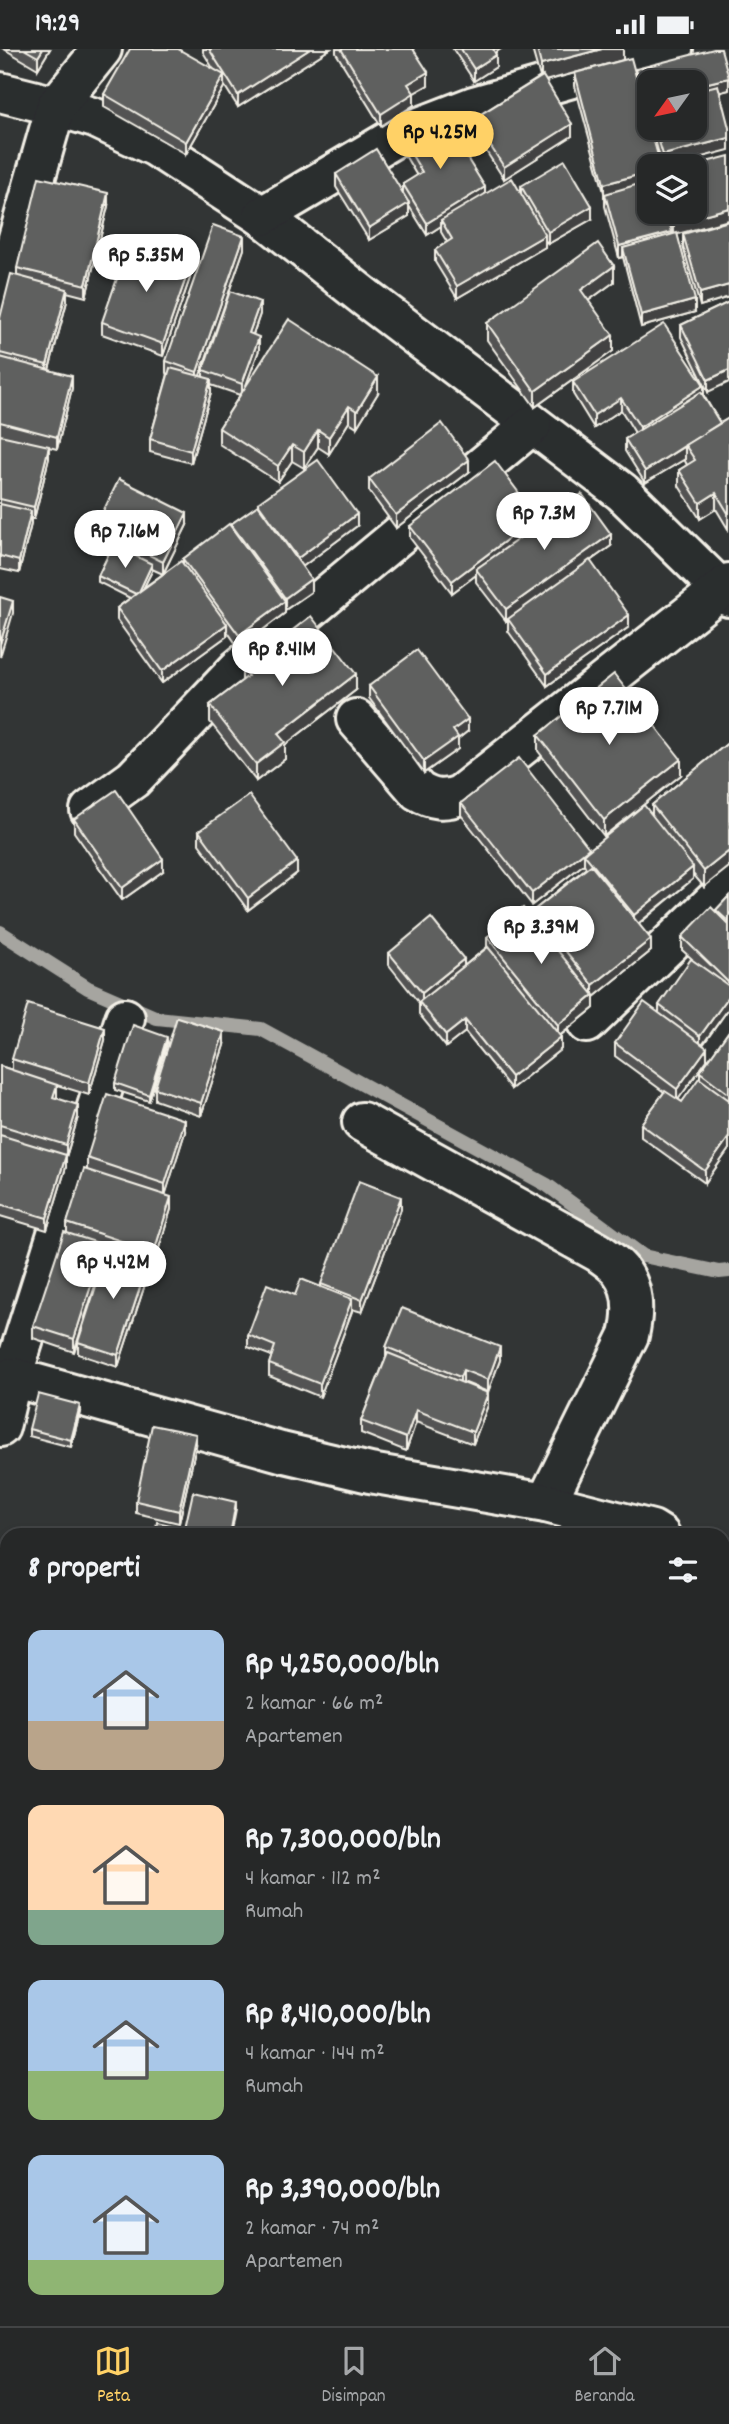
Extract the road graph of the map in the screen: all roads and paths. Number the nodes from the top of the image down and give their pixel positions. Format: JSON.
{"nodes":[{"id":1,"x":102,"y":49,"type":"edge"},
{"id":2,"x":673,"y":49,"type":"edge"},
{"id":3,"x":0,"y":92,"type":"edge"},
{"id":4,"x":56,"y":106,"type":"junction"},
{"id":5,"x":262,"y":216,"type":"junction"},
{"id":6,"x":0,"y":301,"type":"edge"},
{"id":7,"x":532,"y":425,"type":"junction"},
{"id":8,"x":727,"y":589,"type":"edge"},
{"id":9,"x":356,"y":719,"type":"dead end"},
{"id":10,"x":90,"y":810,"type":"edge"},
{"id":11,"x":729,"y":887,"type":"edge"},
{"id":12,"x":125,"y":1018,"type":"dead end"},
{"id":13,"x":587,"y":1023,"type":"edge"},
{"id":14,"x":362,"y":1122,"type":"dead end"},
{"id":15,"x":12,"y":1377,"type":"junction"},
{"id":16,"x":0,"y":1427,"type":"edge"},
{"id":17,"x":546,"y":1503,"type":"junction"},
{"id":18,"x":644,"y":1528,"type":"edge"}],
"edges":[{"from":1,"to":4,"type":"street"},
{"from":2,"to":5,"type":"street"},
{"from":3,"to":4,"type":"street"},
{"from":4,"to":5,"type":"street"},
{"from":4,"to":6,"type":"street"},
{"from":5,"to":7,"type":"street"},
{"from":7,"to":8,"type":"street"},
{"from":7,"to":10,"type":"street"},
{"from":8,"to":9,"type":"street"},
{"from":11,"to":13,"type":"street"},
{"from":12,"to":15,"type":"street"},
{"from":14,"to":17,"type":"street"},
{"from":15,"to":16,"type":"street"},
{"from":15,"to":17,"type":"street"},
{"from":17,"to":18,"type":"street"}]}
